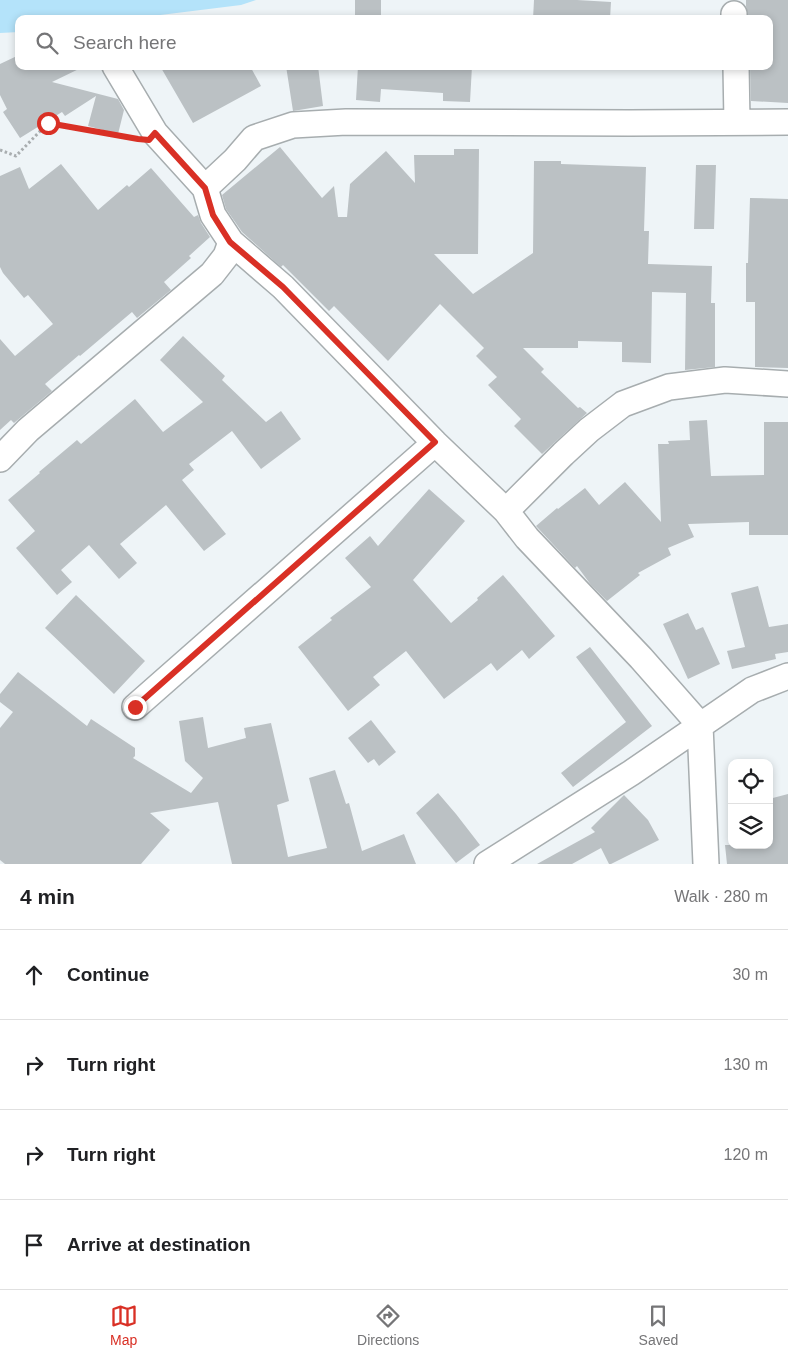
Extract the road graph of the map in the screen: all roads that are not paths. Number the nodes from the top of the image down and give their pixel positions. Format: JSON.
{"nodes":[{"id":1,"x":117,"y":70,"type":"edge"},
{"id":2,"x":736,"y":70,"type":"edge"},
{"id":3,"x":737,"y":122,"type":"junction"},
{"id":4,"x":788,"y":122,"type":"edge"},
{"id":5,"x":205,"y":188,"type":"junction"},
{"id":6,"x":230,"y":242,"type":"junction"},
{"id":7,"x":788,"y":384,"type":"edge"},
{"id":8,"x":435,"y":442,"type":"junction"},
{"id":9,"x":0,"y":459,"type":"edge"},
{"id":10,"x":506,"y":511,"type":"junction"},
{"id":11,"x":788,"y":676,"type":"edge"},
{"id":12,"x":135,"y":707,"type":"dead end"},
{"id":13,"x":700,"y":725,"type":"junction"},
{"id":14,"x":487,"y":864,"type":"edge"},
{"id":15,"x":706,"y":864,"type":"edge"}],
"edges":[{"from":1,"to":5,"type":"street"},
{"from":2,"to":3,"type":"street"},
{"from":3,"to":4,"type":"street"},
{"from":3,"to":5,"type":"street"},
{"from":5,"to":6,"type":"street"},
{"from":6,"to":8,"type":"street"},
{"from":6,"to":9,"type":"street"},
{"from":7,"to":10,"type":"street"},
{"from":8,"to":10,"type":"street"},
{"from":8,"to":12,"type":"street"},
{"from":10,"to":13,"type":"street"},
{"from":11,"to":13,"type":"street"},
{"from":13,"to":14,"type":"street"},
{"from":13,"to":15,"type":"street"}]}
